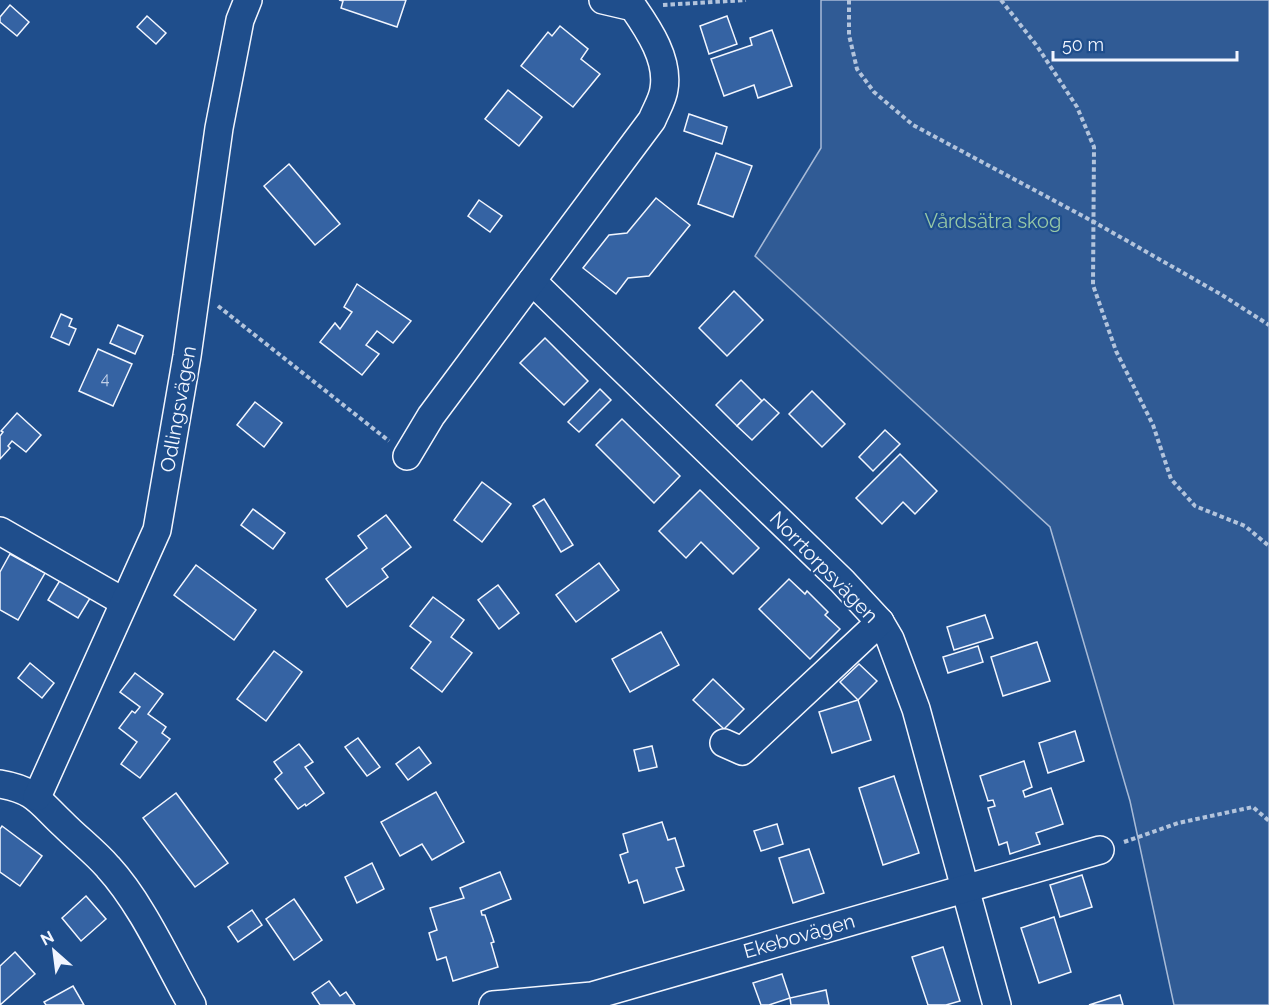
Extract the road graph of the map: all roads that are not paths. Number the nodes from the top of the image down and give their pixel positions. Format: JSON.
{"nodes":[{"id":1,"x":248,"y":0,"type":"edge"},
{"id":2,"x":603,"y":0,"type":"edge"},
{"id":3,"x":532,"y":281,"type":"junction"},
{"id":4,"x":407,"y":456,"type":"road end"},
{"id":5,"x":0,"y":531,"type":"edge"},
{"id":6,"x":124,"y":602,"type":"junction"},
{"id":7,"x":879,"y":622,"type":"junction"},
{"id":8,"x":724,"y":743,"type":"dead end"},
{"id":9,"x":0,"y":784,"type":"edge"},
{"id":10,"x":37,"y":797,"type":"junction"},
{"id":11,"x":1101,"y":850,"type":"road end"},
{"id":12,"x":964,"y":889,"type":"junction"},
{"id":13,"x":192,"y":1005,"type":"edge"},
{"id":14,"x":493,"y":1005,"type":"edge"},
{"id":15,"x":997,"y":1005,"type":"edge"}],
"edges":[{"from":1,"to":6,"type":"street","name":"Odlingsvägen"},
{"from":2,"to":3,"type":"street"},
{"from":3,"to":4,"type":"street"},
{"from":3,"to":7,"type":"street","name":"Norrtorpsvägen"},
{"from":5,"to":6,"type":"street"},
{"from":6,"to":10,"type":"street","name":"Odlingsvägen"},
{"from":7,"to":8,"type":"street"},
{"from":7,"to":12,"type":"street","name":"Norrtorpsvägen"},
{"from":9,"to":10,"type":"street"},
{"from":10,"to":13,"type":"street"},
{"from":11,"to":12,"type":"street","name":"Ekebovägen"},
{"from":12,"to":14,"type":"street","name":"Ekebovägen"},
{"from":12,"to":15,"type":"street","name":"Norrtorpsvägen"}]}
